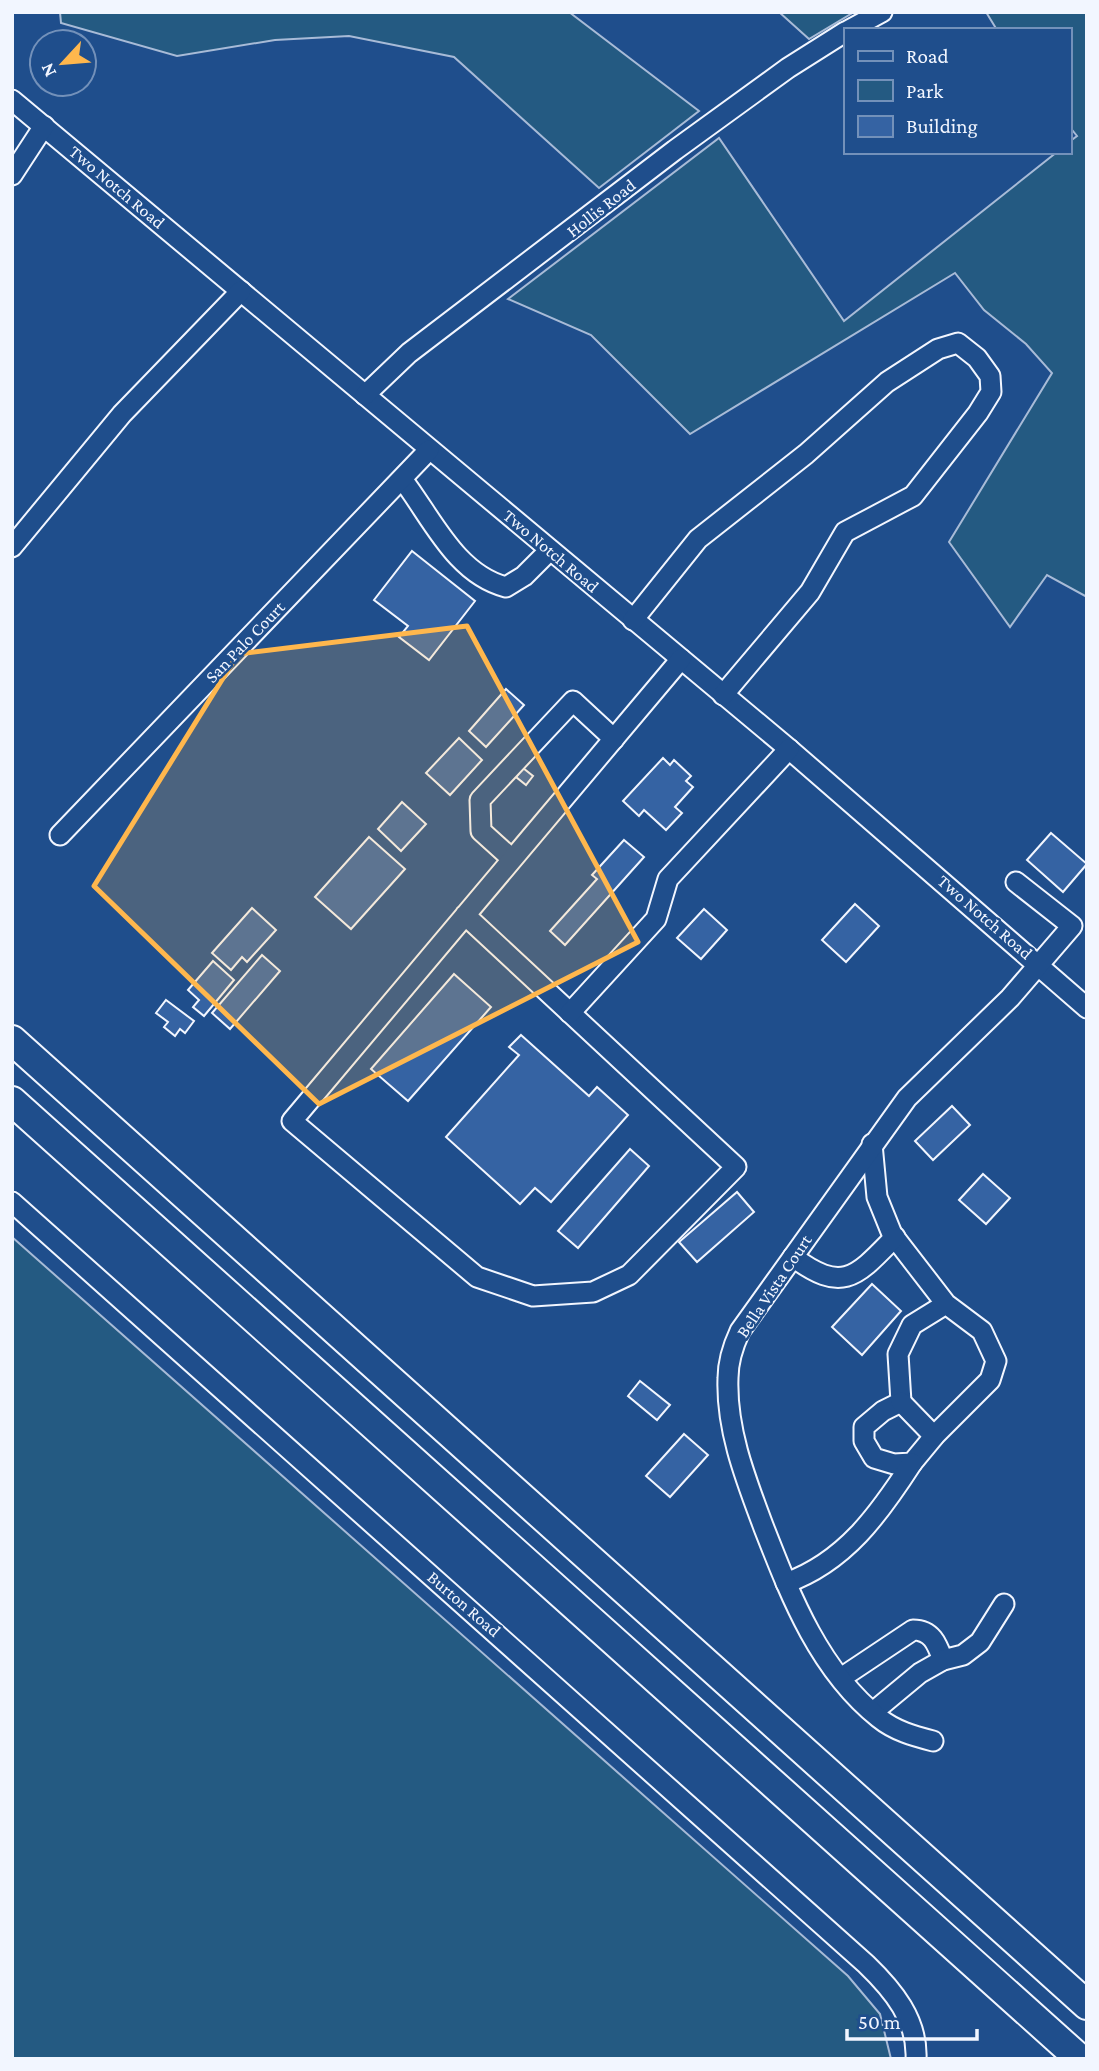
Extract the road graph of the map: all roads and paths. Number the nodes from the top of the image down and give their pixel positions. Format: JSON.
{"nodes":[{"id":1,"x":882,"y":12,"type":"edge"},
{"id":2,"x":853,"y":28,"type":"edge"},
{"id":3,"x":844,"y":33,"type":"edge"},
{"id":4,"x":12,"y":100,"type":"edge"},
{"id":5,"x":44,"y":126,"type":"junction"},
{"id":6,"x":12,"y":175,"type":"edge"},
{"id":7,"x":241,"y":291,"type":"junction"},
{"id":8,"x":365,"y":395,"type":"junction"},
{"id":9,"x":429,"y":450,"type":"junction"},
{"id":10,"x":401,"y":478,"type":"junction"},
{"id":11,"x":12,"y":547,"type":"edge"},
{"id":12,"x":550,"y":550,"type":"junction"},
{"id":13,"x":633,"y":620,"type":"junction"},
{"id":14,"x":681,"y":659,"type":"junction"},
{"id":15,"x":723,"y":695,"type":"junction"},
{"id":16,"x":614,"y":738,"type":"junction"},
{"id":17,"x":789,"y":749,"type":"junction"},
{"id":18,"x":60,"y":835,"type":"dead end"},
{"id":19,"x":512,"y":859,"type":"junction"},
{"id":20,"x":1016,"y":882,"type":"dead end"},
{"id":21,"x":465,"y":915,"type":"junction"},
{"id":22,"x":1040,"y":965,"type":"junction"},
{"id":23,"x":1087,"y":1008,"type":"edge"},
{"id":24,"x":570,"y":1013,"type":"junction"},
{"id":25,"x":12,"y":1040,"type":"edge"},
{"id":26,"x":12,"y":1101,"type":"edge"},
{"id":27,"x":872,"y":1144,"type":"junction"},
{"id":28,"x":12,"y":1202,"type":"edge"},
{"id":29,"x":895,"y":1237,"type":"junction"},
{"id":30,"x":793,"y":1257,"type":"junction"},
{"id":31,"x":946,"y":1304,"type":"junction"},
{"id":32,"x":901,"y":1402,"type":"junction"},
{"id":33,"x":934,"y":1436,"type":"junction"},
{"id":34,"x":912,"y":1463,"type":"junction"},
{"id":35,"x":786,"y":1583,"type":"junction"},
{"id":36,"x":1004,"y":1604,"type":"dead end"},
{"id":37,"x":943,"y":1660,"type":"junction"},
{"id":38,"x":841,"y":1678,"type":"junction"},
{"id":39,"x":873,"y":1713,"type":"junction"},
{"id":40,"x":933,"y":1741,"type":"dead end"},
{"id":41,"x":1087,"y":2005,"type":"edge"},
{"id":42,"x":916,"y":2059,"type":"edge"},
{"id":43,"x":1080,"y":2059,"type":"edge"}],
"edges":[{"from":1,"to":2,"type":"street","name":"Hollis Road"},
{"from":3,"to":8,"type":"street","name":"Hollis Road"},
{"from":4,"to":5,"type":"street","name":"Two Notch Road"},
{"from":5,"to":6,"type":"street"},
{"from":5,"to":7,"type":"street","name":"Two Notch Road"},
{"from":7,"to":8,"type":"street","name":"Two Notch Road"},
{"from":7,"to":11,"type":"street"},
{"from":8,"to":9,"type":"street","name":"Two Notch Road"},
{"from":9,"to":10,"type":"street","name":"San Palo Court"},
{"from":9,"to":12,"type":"street","name":"Two Notch Road"},
{"from":10,"to":12,"type":"street"},
{"from":10,"to":18,"type":"street","name":"San Palo Court"},
{"from":12,"to":13,"type":"street","name":"Two Notch Road"},
{"from":13,"to":14,"type":"street","name":"Two Notch Road"},
{"from":13,"to":15,"type":"street"},
{"from":14,"to":15,"type":"street","name":"Two Notch Road"},
{"from":14,"to":16,"type":"street"},
{"from":15,"to":17,"type":"street","name":"Two Notch Road"},
{"from":16,"to":19,"type":"street"},
{"from":16,"to":19,"type":"street"},
{"from":17,"to":22,"type":"street","name":"Two Notch Road"},
{"from":17,"to":24,"type":"street"},
{"from":19,"to":21,"type":"street"},
{"from":20,"to":22,"type":"street","name":"Bella Vista Court"},
{"from":21,"to":24,"type":"street"},
{"from":21,"to":24,"type":"street"},
{"from":22,"to":23,"type":"street","name":"Two Notch Road"},
{"from":22,"to":27,"type":"street","name":"Bella Vista Court"},
{"from":25,"to":41,"type":"highway"},
{"from":26,"to":43,"type":"highway"},
{"from":27,"to":29,"type":"street"},
{"from":27,"to":30,"type":"street","name":"Bella Vista Court"},
{"from":28,"to":42,"type":"street","name":"Burton Road"},
{"from":29,"to":30,"type":"street"},
{"from":29,"to":31,"type":"street"},
{"from":30,"to":35,"type":"street","name":"Bella Vista Court"},
{"from":31,"to":32,"type":"street"},
{"from":31,"to":33,"type":"street"},
{"from":32,"to":33,"type":"street"},
{"from":32,"to":34,"type":"street"},
{"from":33,"to":34,"type":"street"},
{"from":34,"to":35,"type":"street"},
{"from":35,"to":38,"type":"street","name":"Bella Vista Court"},
{"from":36,"to":37,"type":"street"},
{"from":37,"to":38,"type":"street"},
{"from":37,"to":39,"type":"street"},
{"from":38,"to":39,"type":"street","name":"Bella Vista Court"},
{"from":39,"to":40,"type":"street","name":"Bella Vista Court"}]}
